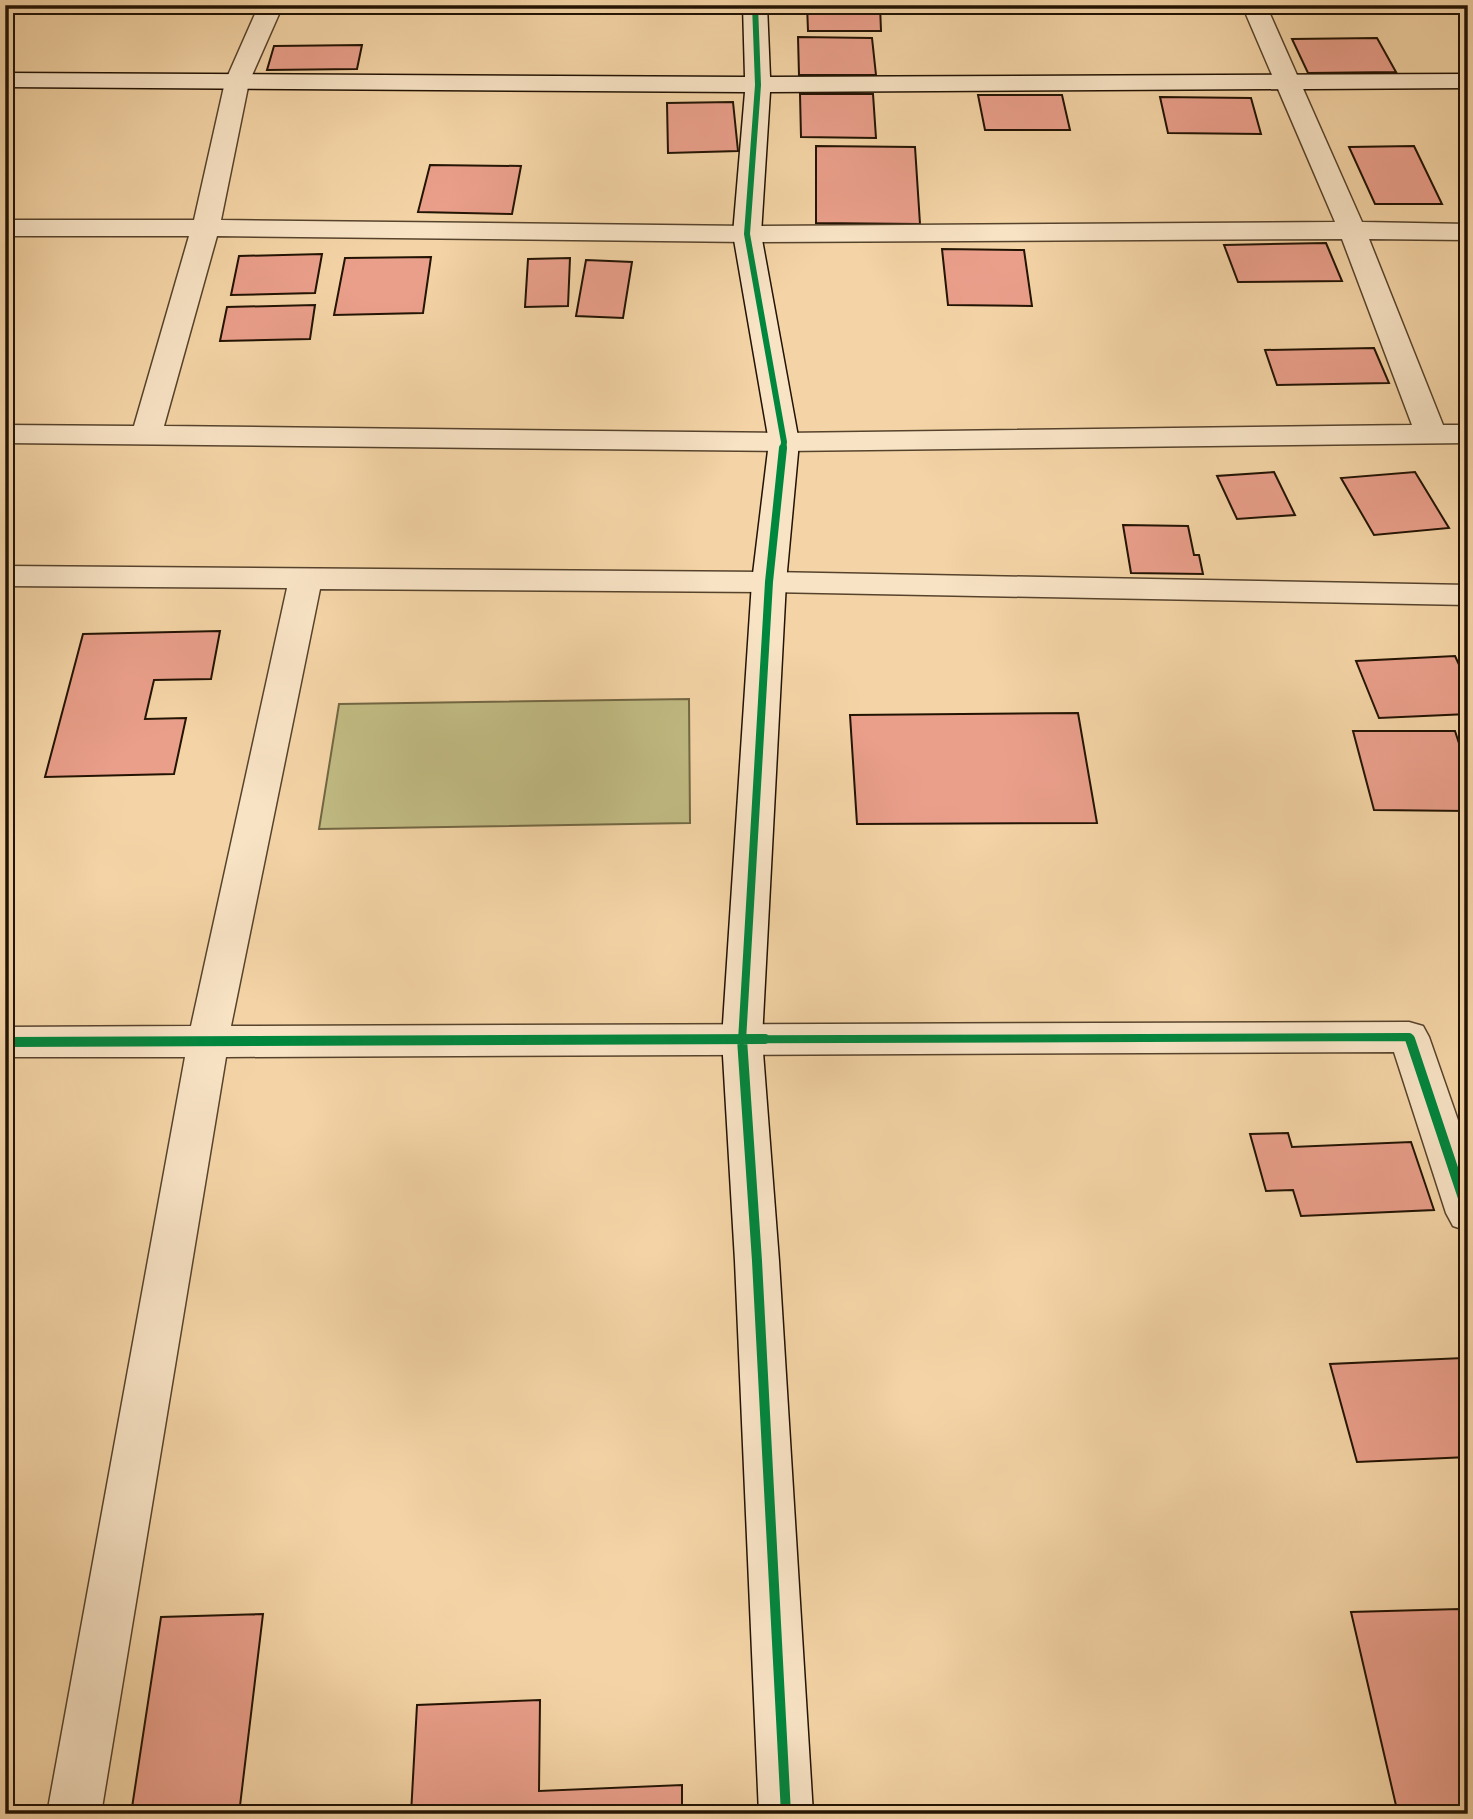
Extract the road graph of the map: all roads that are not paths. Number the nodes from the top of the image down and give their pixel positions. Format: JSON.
{"nodes":[{"id":1,"x":271,"y":5,"type":"edge"},
{"id":2,"x":755,"y":5,"type":"edge"},
{"id":3,"x":1254,"y":5,"type":"edge"},
{"id":4,"x":5,"y":80,"type":"edge"},
{"id":5,"x":1289,"y":81,"type":"junction"},
{"id":6,"x":1468,"y":81,"type":"edge"},
{"id":7,"x":237,"y":82,"type":"junction"},
{"id":8,"x":758,"y":85,"type":"junction"},
{"id":9,"x":206,"y":226,"type":"junction"},
{"id":10,"x":5,"y":228,"type":"edge"},
{"id":11,"x":1352,"y":230,"type":"junction"},
{"id":12,"x":1468,"y":232,"type":"edge"},
{"id":13,"x":747,"y":234,"type":"junction"},
{"id":14,"x":1431,"y":433,"type":"junction"},
{"id":15,"x":5,"y":434,"type":"edge"},
{"id":16,"x":1468,"y":434,"type":"edge"},
{"id":17,"x":146,"y":436,"type":"junction"},
{"id":18,"x":784,"y":442,"type":"junction"},
{"id":19,"x":5,"y":576,"type":"edge"},
{"id":20,"x":305,"y":580,"type":"junction"},
{"id":21,"x":769,"y":582,"type":"junction"},
{"id":22,"x":1468,"y":595,"type":"edge"},
{"id":23,"x":742,"y":1040,"type":"junction"},
{"id":24,"x":208,"y":1041,"type":"junction"},
{"id":25,"x":5,"y":1042,"type":"edge"},
{"id":26,"x":1468,"y":1213,"type":"edge"},
{"id":27,"x":74,"y":1814,"type":"edge"},
{"id":28,"x":786,"y":1814,"type":"edge"}],
"edges":[{"from":1,"to":7,"type":"street"},
{"from":2,"to":8,"type":"street"},
{"from":3,"to":5,"type":"street"},
{"from":4,"to":7,"type":"street"},
{"from":5,"to":6,"type":"street"},
{"from":5,"to":8,"type":"street"},
{"from":5,"to":11,"type":"street"},
{"from":7,"to":8,"type":"street"},
{"from":7,"to":9,"type":"street"},
{"from":8,"to":13,"type":"street"},
{"from":9,"to":10,"type":"street"},
{"from":9,"to":13,"type":"street"},
{"from":9,"to":17,"type":"street"},
{"from":11,"to":12,"type":"street"},
{"from":11,"to":13,"type":"street"},
{"from":11,"to":14,"type":"street"},
{"from":13,"to":18,"type":"street"},
{"from":14,"to":16,"type":"street"},
{"from":14,"to":18,"type":"street"},
{"from":15,"to":17,"type":"street"},
{"from":17,"to":18,"type":"street"},
{"from":18,"to":21,"type":"street"},
{"from":19,"to":20,"type":"street"},
{"from":20,"to":21,"type":"street"},
{"from":20,"to":24,"type":"street"},
{"from":21,"to":22,"type":"street"},
{"from":21,"to":23,"type":"street"},
{"from":23,"to":24,"type":"street"},
{"from":23,"to":26,"type":"street"},
{"from":23,"to":28,"type":"street"},
{"from":24,"to":25,"type":"street"},
{"from":24,"to":27,"type":"street"}]}
